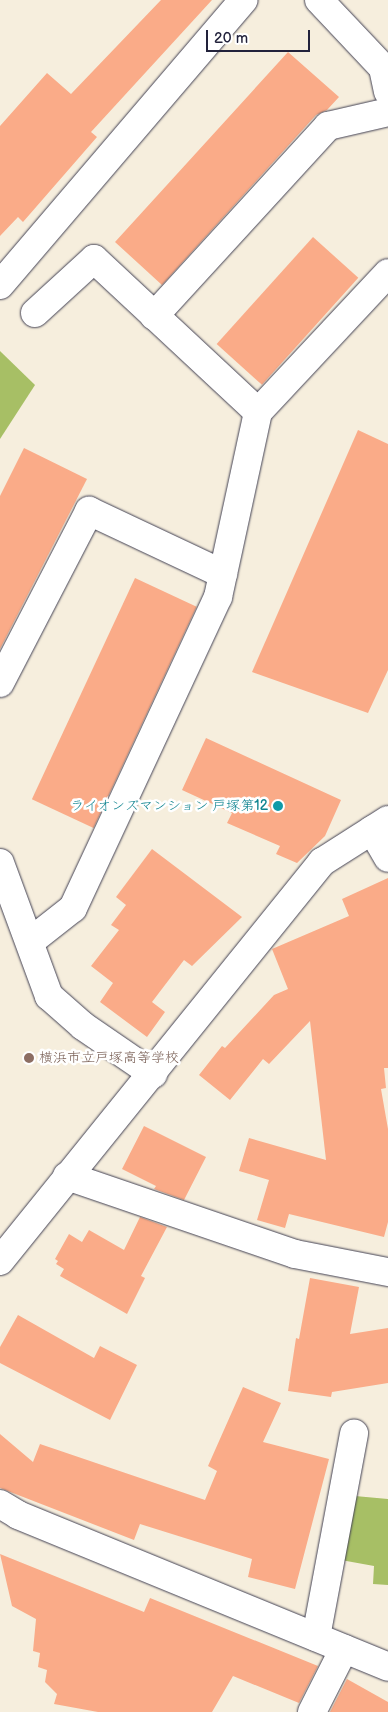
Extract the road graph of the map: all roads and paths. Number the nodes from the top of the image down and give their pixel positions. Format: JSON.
{"nodes":[{"id":1,"x":242,"y":0,"type":"edge"},
{"id":2,"x":319,"y":0,"type":"edge"},
{"id":3,"x":388,"y":91,"type":"edge"},
{"id":4,"x":388,"y":112,"type":"edge"},
{"id":5,"x":388,"y":273,"type":"edge"},
{"id":6,"x":0,"y":286,"type":"edge"},
{"id":7,"x":35,"y":313,"type":"dead end"},
{"id":8,"x":154,"y":316,"type":"junction"},
{"id":9,"x":258,"y":412,"type":"junction"},
{"id":10,"x":223,"y":574,"type":"junction"},
{"id":11,"x":0,"y":683,"type":"edge"},
{"id":12,"x":380,"y":825,"type":"edge"},
{"id":13,"x":388,"y":858,"type":"edge"},
{"id":14,"x":0,"y":863,"type":"edge"},
{"id":15,"x":31,"y":940,"type":"junction"},
{"id":16,"x":153,"y":1074,"type":"junction"},
{"id":17,"x":67,"y":1176,"type":"junction"},
{"id":18,"x":0,"y":1261,"type":"edge"},
{"id":19,"x":388,"y":1272,"type":"edge"},
{"id":20,"x":354,"y":1434,"type":"dead end"},
{"id":21,"x":0,"y":1504,"type":"edge"},
{"id":22,"x":316,"y":1637,"type":"junction"},
{"id":23,"x":344,"y":1649,"type":"junction"},
{"id":24,"x":388,"y":1667,"type":"edge"},
{"id":25,"x":312,"y":1712,"type":"edge"}],
"edges":[{"from":1,"to":6,"type":"street"},
{"from":2,"to":3,"type":"street"},
{"from":4,"to":8,"type":"street"},
{"from":5,"to":9,"type":"street"},
{"from":7,"to":8,"type":"street"},
{"from":8,"to":9,"type":"street"},
{"from":9,"to":10,"type":"street"},
{"from":10,"to":11,"type":"street"},
{"from":10,"to":15,"type":"street"},
{"from":12,"to":13,"type":"street"},
{"from":12,"to":16,"type":"street"},
{"from":14,"to":15,"type":"street"},
{"from":15,"to":16,"type":"street"},
{"from":16,"to":17,"type":"street"},
{"from":17,"to":18,"type":"street"},
{"from":17,"to":19,"type":"street"},
{"from":20,"to":22,"type":"street"},
{"from":21,"to":22,"type":"street"},
{"from":22,"to":23,"type":"street"},
{"from":23,"to":24,"type":"street"},
{"from":23,"to":25,"type":"street"}]}
